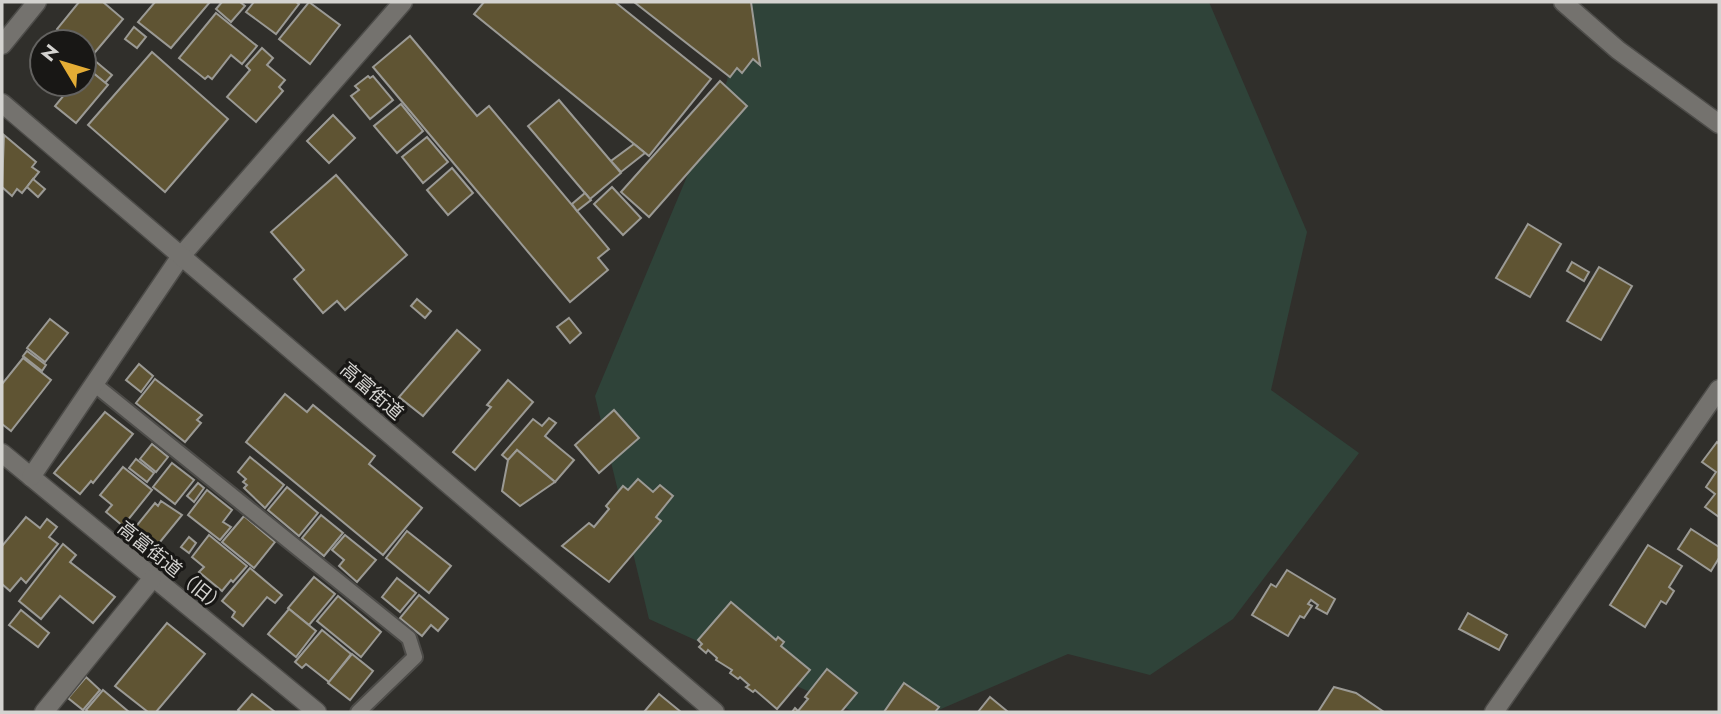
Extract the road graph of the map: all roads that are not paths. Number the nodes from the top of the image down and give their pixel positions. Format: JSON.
{"nodes":[{"id":1,"x":37,"y":2,"type":"edge"},
{"id":2,"x":403,"y":2,"type":"edge"},
{"id":3,"x":1563,"y":2,"type":"edge"},
{"id":4,"x":2,"y":45,"type":"edge"},
{"id":5,"x":2,"y":103,"type":"edge"},
{"id":6,"x":1719,"y":124,"type":"edge"},
{"id":7,"x":181,"y":256,"type":"junction"},
{"id":8,"x":94,"y":384,"type":"junction"},
{"id":9,"x":1719,"y":389,"type":"edge"},
{"id":10,"x":2,"y":453,"type":"edge"},
{"id":11,"x":31,"y":477,"type":"junction"},
{"id":12,"x":152,"y":579,"type":"junction"},
{"id":13,"x":44,"y":712,"type":"edge"},
{"id":14,"x":317,"y":712,"type":"edge"},
{"id":15,"x":358,"y":712,"type":"edge"},
{"id":16,"x":715,"y":712,"type":"edge"},
{"id":17,"x":1494,"y":712,"type":"edge"}],
"edges":[{"from":1,"to":4,"type":"street"},
{"from":2,"to":7,"type":"street"},
{"from":3,"to":6,"type":"street"},
{"from":5,"to":7,"type":"street","name":"高富街道"},
{"from":7,"to":8,"type":"street"},
{"from":7,"to":16,"type":"street","name":"高富街道"},
{"from":8,"to":11,"type":"street"},
{"from":8,"to":15,"type":"lane"},
{"from":9,"to":17,"type":"street"},
{"from":10,"to":11,"type":"street","name":"高富街道（旧）"},
{"from":11,"to":12,"type":"street","name":"高富街道（旧）"},
{"from":12,"to":13,"type":"street"},
{"from":12,"to":14,"type":"street","name":"高富街道（旧）"}]}
